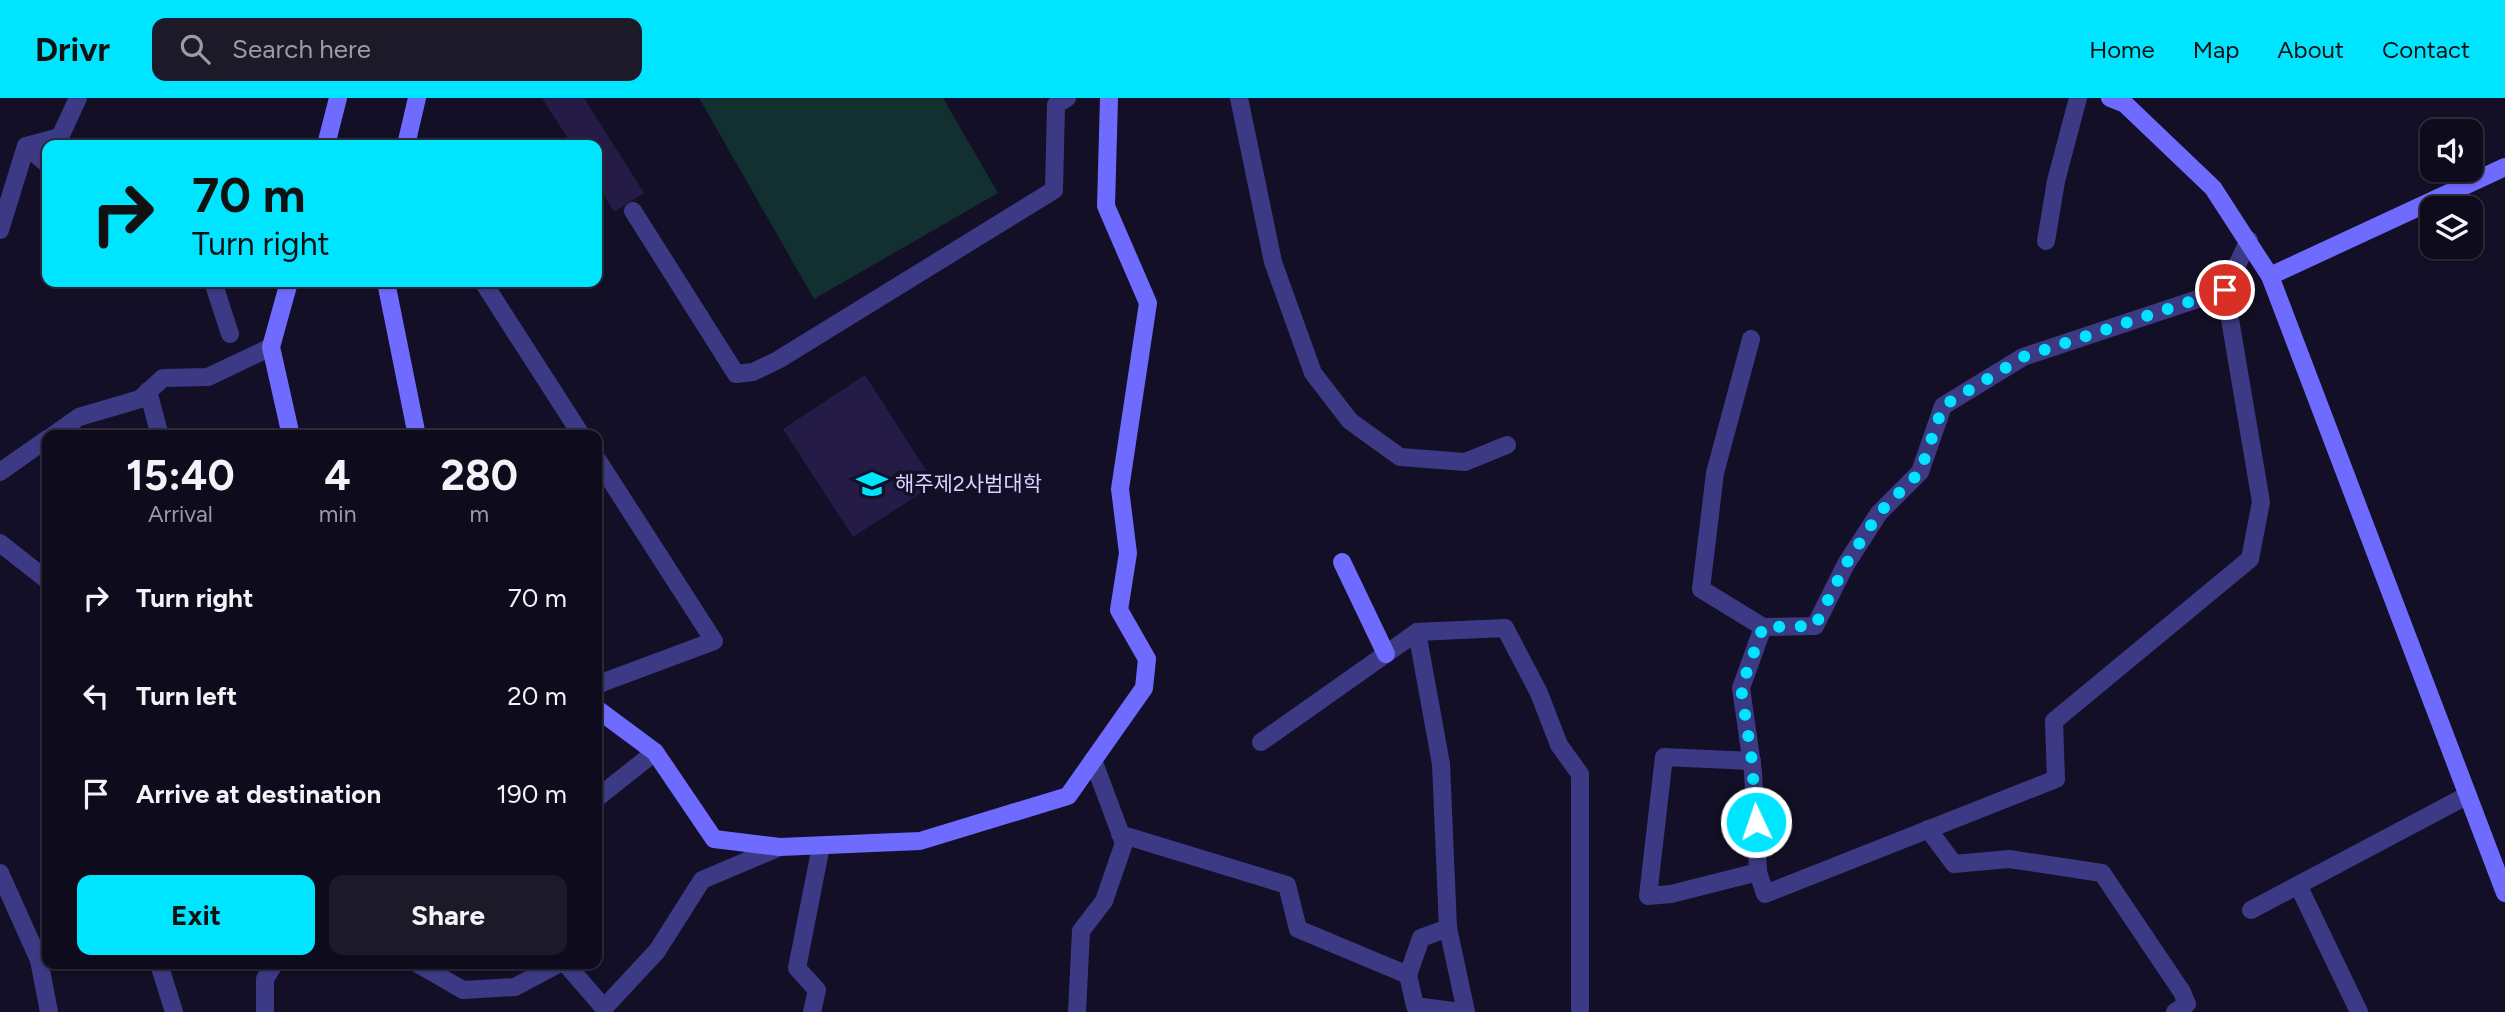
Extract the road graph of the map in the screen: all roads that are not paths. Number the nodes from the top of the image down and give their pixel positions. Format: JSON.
{"nodes":[{"id":1,"x":78,"y":98,"type":"edge"},
{"id":2,"x":338,"y":98,"type":"edge"},
{"id":3,"x":417,"y":98,"type":"edge"},
{"id":4,"x":1067,"y":98,"type":"edge"},
{"id":5,"x":1109,"y":98,"type":"edge"},
{"id":6,"x":1239,"y":98,"type":"edge"},
{"id":7,"x":2077,"y":98,"type":"edge"},
{"id":8,"x":2110,"y":98,"type":"edge"},
{"id":9,"x":49,"y":140,"type":"edge"},
{"id":10,"x":327,"y":140,"type":"edge"},
{"id":11,"x":407,"y":140,"type":"edge"},
{"id":12,"x":42,"y":142,"type":"edge"},
{"id":13,"x":26,"y":146,"type":"junction"},
{"id":14,"x":42,"y":159,"type":"edge"},
{"id":15,"x":2505,"y":167,"type":"edge"},
{"id":16,"x":633,"y":211,"type":"dead end"},
{"id":17,"x":0,"y":230,"type":"edge"},
{"id":18,"x":2249,"y":240,"type":"junction"},
{"id":19,"x":2046,"y":242,"type":"dead end"},
{"id":20,"x":2270,"y":276,"type":"junction"},
{"id":21,"x":215,"y":287,"type":"edge"},
{"id":22,"x":288,"y":287,"type":"edge"},
{"id":23,"x":387,"y":287,"type":"edge"},
{"id":24,"x":486,"y":287,"type":"edge"},
{"id":25,"x":2225,"y":290,"type":"junction"},
{"id":26,"x":230,"y":334,"type":"dead end"},
{"id":27,"x":1751,"y":339,"type":"dead end"},
{"id":28,"x":271,"y":346,"type":"junction"},
{"id":29,"x":148,"y":391,"type":"junction"},
{"id":30,"x":61,"y":430,"type":"edge"},
{"id":31,"x":158,"y":430,"type":"edge"},
{"id":32,"x":290,"y":430,"type":"edge"},
{"id":33,"x":415,"y":430,"type":"edge"},
{"id":34,"x":578,"y":430,"type":"edge"},
{"id":35,"x":42,"y":443,"type":"edge"},
{"id":36,"x":1507,"y":445,"type":"dead end"},
{"id":37,"x":602,"y":467,"type":"edge"},
{"id":38,"x":0,"y":472,"type":"edge"},
{"id":39,"x":4,"y":552,"type":"edge"},
{"id":40,"x":1342,"y":562,"type":"dead end"},
{"id":41,"x":42,"y":577,"type":"edge"},
{"id":42,"x":1763,"y":627,"type":"junction"},
{"id":43,"x":1417,"y":632,"type":"junction"},
{"id":44,"x":1386,"y":654,"type":"junction"},
{"id":45,"x":602,"y":683,"type":"edge"},
{"id":46,"x":602,"y":713,"type":"edge"},
{"id":47,"x":1261,"y":742,"type":"dead end"},
{"id":48,"x":655,"y":751,"type":"junction"},
{"id":49,"x":1093,"y":760,"type":"junction"},
{"id":50,"x":1752,"y":761,"type":"junction"},
{"id":51,"x":602,"y":794,"type":"edge"},
{"id":52,"x":2468,"y":795,"type":"junction"},
{"id":53,"x":1928,"y":829,"type":"junction"},
{"id":54,"x":1120,"y":834,"type":"junction"},
{"id":55,"x":821,"y":846,"type":"junction"},
{"id":56,"x":780,"y":847,"type":"junction"},
{"id":57,"x":1759,"y":872,"type":"junction"},
{"id":58,"x":0,"y":873,"type":"edge"},
{"id":59,"x":2298,"y":885,"type":"junction"},
{"id":60,"x":2505,"y":893,"type":"edge"},
{"id":61,"x":2251,"y":910,"type":"dead end"},
{"id":62,"x":1448,"y":928,"type":"junction"},
{"id":63,"x":161,"y":969,"type":"edge"},
{"id":64,"x":271,"y":969,"type":"edge"},
{"id":65,"x":427,"y":969,"type":"edge"},
{"id":66,"x":549,"y":969,"type":"edge"},
{"id":67,"x":570,"y":969,"type":"edge"},
{"id":68,"x":1408,"y":975,"type":"junction"},
{"id":69,"x":49,"y":1012,"type":"edge"},
{"id":70,"x":174,"y":1012,"type":"edge"},
{"id":71,"x":265,"y":1012,"type":"edge"},
{"id":72,"x":812,"y":1012,"type":"edge"},
{"id":73,"x":1077,"y":1012,"type":"edge"},
{"id":74,"x":1460,"y":1012,"type":"edge"},
{"id":75,"x":1466,"y":1012,"type":"edge"},
{"id":76,"x":1580,"y":1012,"type":"edge"},
{"id":77,"x":2175,"y":1012,"type":"edge"},
{"id":78,"x":2359,"y":1012,"type":"edge"}],
"edges":[{"from":1,"to":9,"type":"street"},
{"from":2,"to":10,"type":"street"},
{"from":3,"to":11,"type":"street"},
{"from":4,"to":16,"type":"street"},
{"from":5,"to":49,"type":"street"},
{"from":6,"to":36,"type":"street"},
{"from":7,"to":19,"type":"street"},
{"from":8,"to":18,"type":"street"},
{"from":12,"to":13,"type":"street"},
{"from":13,"to":14,"type":"street"},
{"from":13,"to":17,"type":"street"},
{"from":15,"to":20,"type":"street"},
{"from":18,"to":20,"type":"street"},
{"from":18,"to":25,"type":"street"},
{"from":20,"to":52,"type":"street"},
{"from":21,"to":26,"type":"street"},
{"from":22,"to":28,"type":"street"},
{"from":23,"to":33,"type":"street"},
{"from":24,"to":34,"type":"street"},
{"from":25,"to":42,"type":"street"},
{"from":25,"to":53,"type":"street"},
{"from":27,"to":42,"type":"street"},
{"from":28,"to":29,"type":"street"},
{"from":28,"to":32,"type":"street"},
{"from":29,"to":30,"type":"street"},
{"from":29,"to":31,"type":"street"},
{"from":35,"to":38,"type":"street"},
{"from":37,"to":45,"type":"street"},
{"from":39,"to":41,"type":"street"},
{"from":40,"to":44,"type":"street"},
{"from":42,"to":50,"type":"street"},
{"from":43,"to":44,"type":"street"},
{"from":43,"to":62,"type":"street"},
{"from":43,"to":76,"type":"street"},
{"from":44,"to":47,"type":"street"},
{"from":46,"to":48,"type":"street"},
{"from":48,"to":51,"type":"street"},
{"from":48,"to":56,"type":"street"},
{"from":49,"to":54,"type":"street"},
{"from":49,"to":55,"type":"street"},
{"from":50,"to":57,"type":"street"},
{"from":50,"to":57,"type":"street"},
{"from":52,"to":59,"type":"street"},
{"from":52,"to":60,"type":"street"},
{"from":53,"to":57,"type":"street"},
{"from":53,"to":77,"type":"street"},
{"from":54,"to":68,"type":"street"},
{"from":54,"to":73,"type":"street"},
{"from":55,"to":56,"type":"street"},
{"from":55,"to":72,"type":"street"},
{"from":56,"to":67,"type":"street"},
{"from":58,"to":69,"type":"street"},
{"from":59,"to":61,"type":"street"},
{"from":59,"to":78,"type":"street"},
{"from":62,"to":68,"type":"street"},
{"from":62,"to":75,"type":"street"},
{"from":63,"to":70,"type":"street"},
{"from":64,"to":71,"type":"street"},
{"from":65,"to":66,"type":"street"},
{"from":68,"to":74,"type":"street"}]}
